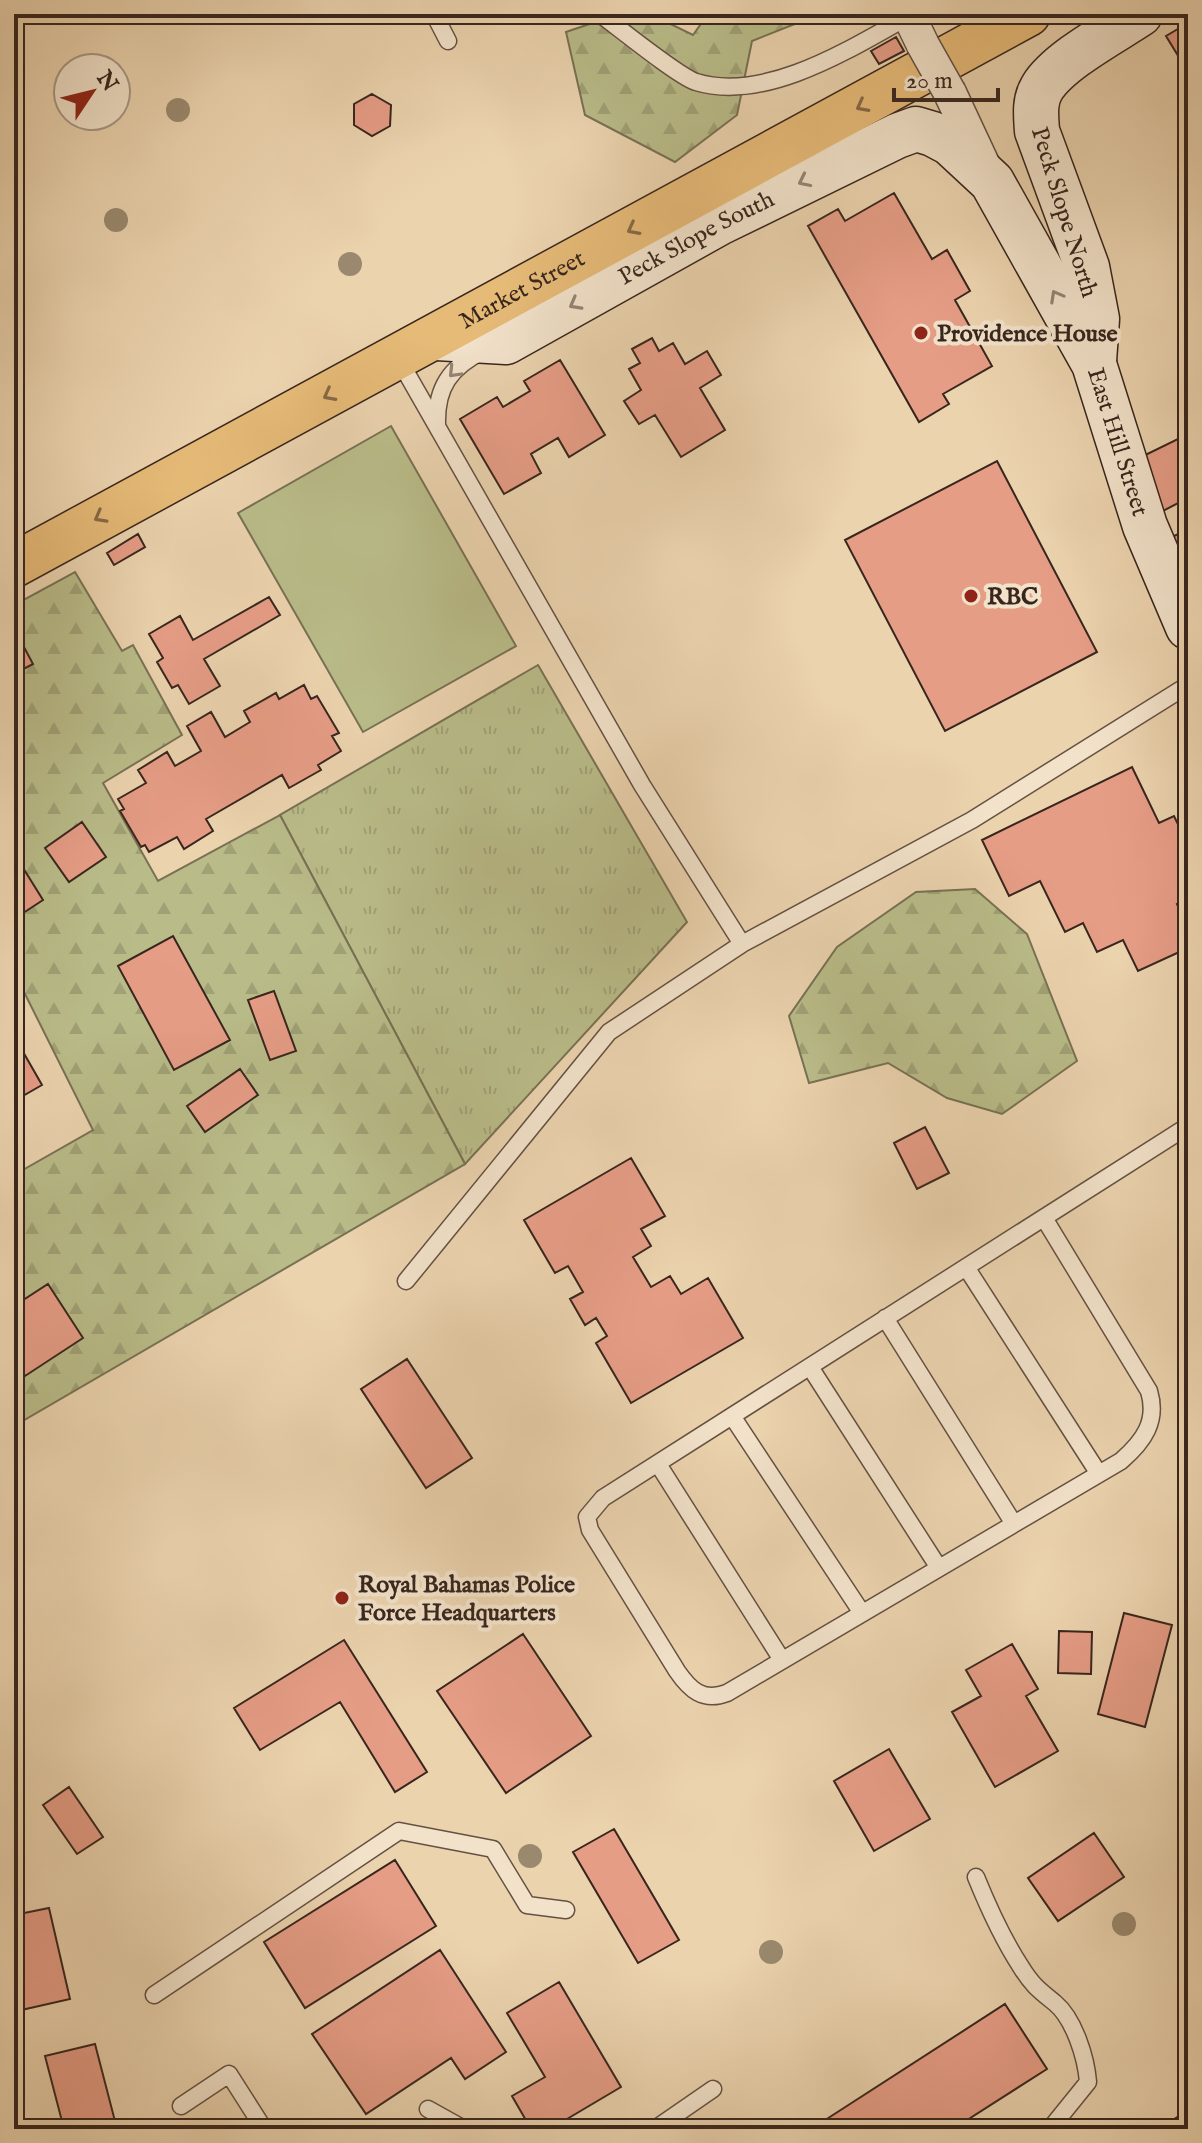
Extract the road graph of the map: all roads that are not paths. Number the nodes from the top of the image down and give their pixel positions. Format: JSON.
{"nodes":[{"id":1,"x":434,"y":14,"type":"edge"},
{"id":2,"x":600,"y":14,"type":"edge"},
{"id":3,"x":1028,"y":14,"type":"edge"},
{"id":4,"x":1140,"y":14,"type":"edge"},
{"id":5,"x":908,"y":15,"type":"edge"},
{"id":6,"x":448,"y":41,"type":"dead end"},
{"id":7,"x":992,"y":182,"type":"junction"},
{"id":8,"x":437,"y":338,"type":"junction"},
{"id":9,"x":506,"y":342,"type":"junction"},
{"id":10,"x":398,"y":359,"type":"junction"},
{"id":11,"x":1094,"y":364,"type":"junction"},
{"id":12,"x":437,"y":428,"type":"junction"},
{"id":13,"x":14,"y":565,"type":"edge"},
{"id":14,"x":1188,"y":627,"type":"edge"},
{"id":15,"x":1188,"y":685,"type":"edge"},
{"id":16,"x":742,"y":944,"type":"junction"},
{"id":17,"x":1188,"y":1126,"type":"edge"},
{"id":18,"x":1044,"y":1218,"type":"junction"},
{"id":19,"x":966,"y":1267,"type":"junction"},
{"id":20,"x":406,"y":1281,"type":"dead end"},
{"id":21,"x":885,"y":1318,"type":"junction"},
{"id":22,"x":810,"y":1367,"type":"junction"},
{"id":23,"x":732,"y":1416,"type":"junction"},
{"id":24,"x":658,"y":1464,"type":"junction"},
{"id":25,"x":1099,"y":1474,"type":"junction"},
{"id":26,"x":1014,"y":1524,"type":"junction"},
{"id":27,"x":939,"y":1568,"type":"junction"},
{"id":28,"x":862,"y":1613,"type":"junction"},
{"id":29,"x":782,"y":1660,"type":"junction"},
{"id":30,"x":976,"y":1877,"type":"dead end"},
{"id":31,"x":566,"y":1910,"type":"dead end"},
{"id":32,"x":154,"y":1995,"type":"dead end"},
{"id":33,"x":713,"y":2089,"type":"dead end"},
{"id":34,"x":181,"y":2106,"type":"dead end"},
{"id":35,"x":428,"y":2109,"type":"dead end"},
{"id":36,"x":264,"y":2129,"type":"edge"},
{"id":37,"x":464,"y":2129,"type":"edge"},
{"id":38,"x":655,"y":2129,"type":"edge"},
{"id":39,"x":1050,"y":2129,"type":"edge"}],
"edges":[{"from":1,"to":6,"type":"lane"},
{"from":2,"to":5,"type":"lane"},
{"from":3,"to":8,"type":"main road","name":"Market Street","one_way":true},
{"from":4,"to":11,"type":"main road","name":"Peck Slope North"},
{"from":5,"to":7,"type":"street","name":"East Hill Street","bridge":true},
{"from":7,"to":9,"type":"main road","name":"Peck Slope South","one_way":true},
{"from":11,"to":7,"type":"main road","name":"East Hill Street","one_way":true},
{"from":8,"to":9,"type":"main road"},
{"from":8,"to":10,"type":"main road","name":"Market Street"},
{"from":9,"to":12,"type":"lane","name":"Peck Slope South","one_way":true},
{"from":10,"to":12,"type":"lane"},
{"from":10,"to":13,"type":"main road","name":"Market Street","one_way":true},
{"from":11,"to":14,"type":"main road","name":"East Hill Street"},
{"from":12,"to":16,"type":"lane"},
{"from":15,"to":16,"type":"lane"},
{"from":16,"to":20,"type":"lane"},
{"from":17,"to":18,"type":"lane"},
{"from":18,"to":19,"type":"lane"},
{"from":18,"to":25,"type":"lane"},
{"from":19,"to":21,"type":"lane"},
{"from":19,"to":25,"type":"lane"},
{"from":21,"to":22,"type":"lane"},
{"from":21,"to":26,"type":"lane"},
{"from":22,"to":23,"type":"lane"},
{"from":22,"to":27,"type":"lane"},
{"from":23,"to":24,"type":"lane"},
{"from":23,"to":28,"type":"lane"},
{"from":24,"to":29,"type":"lane"},
{"from":24,"to":29,"type":"lane"},
{"from":25,"to":26,"type":"lane"},
{"from":26,"to":27,"type":"lane"},
{"from":27,"to":28,"type":"lane"},
{"from":28,"to":29,"type":"lane"},
{"from":30,"to":39,"type":"lane"},
{"from":31,"to":32,"type":"lane"},
{"from":33,"to":38,"type":"lane"},
{"from":34,"to":36,"type":"lane"},
{"from":35,"to":37,"type":"lane"}]}
